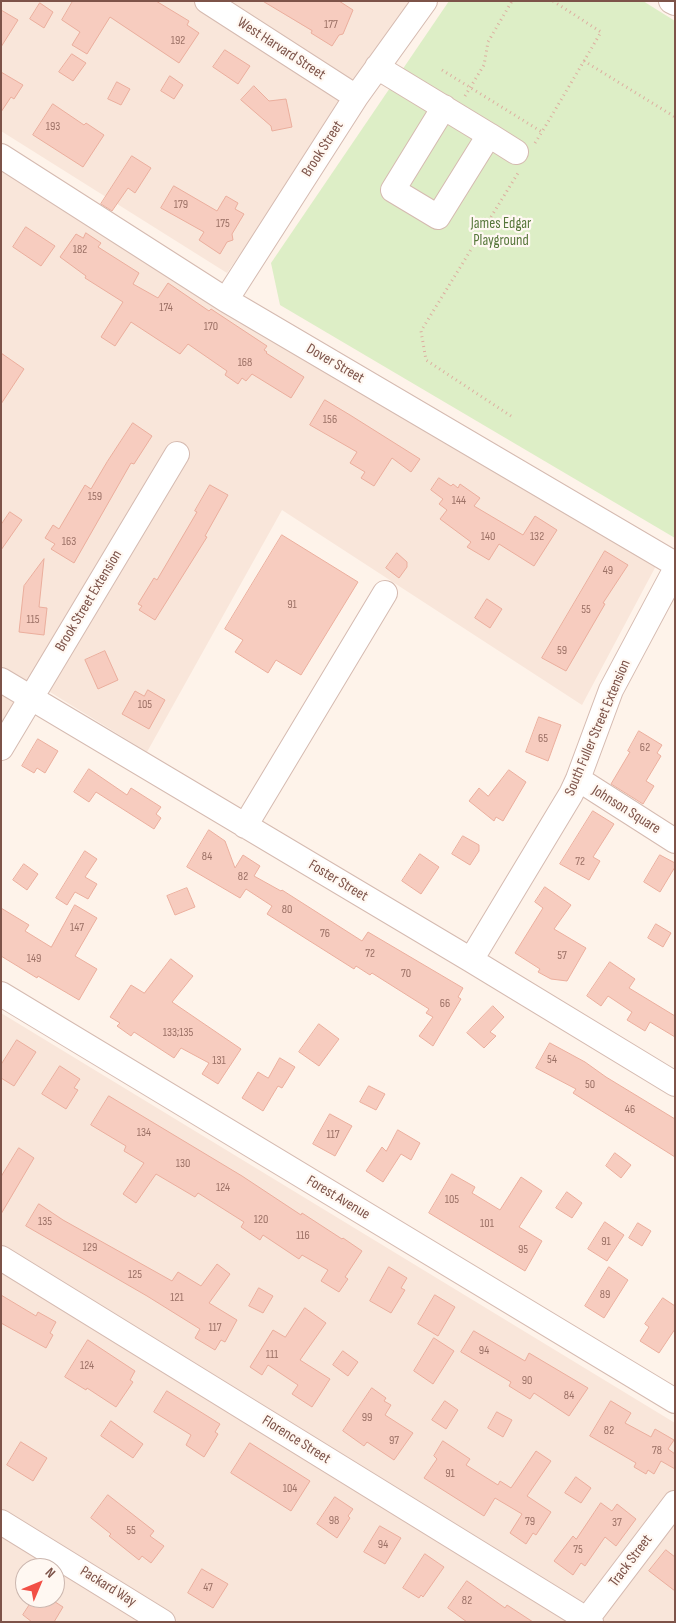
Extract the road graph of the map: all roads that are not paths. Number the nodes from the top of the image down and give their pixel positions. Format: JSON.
{"nodes":[{"id":1,"x":206,"y":1,"type":"edge"},
{"id":2,"x":425,"y":1,"type":"edge"},
{"id":3,"x":671,"y":1,"type":"edge"},
{"id":4,"x":675,"y":4,"type":"edge"},
{"id":5,"x":377,"y":67,"type":"junction"},
{"id":6,"x":356,"y":98,"type":"junction"},
{"id":7,"x":444,"y":107,"type":"junction"},
{"id":8,"x":488,"y":135,"type":"junction"},
{"id":9,"x":1,"y":156,"type":"edge"},
{"id":10,"x":523,"y":156,"type":"road end"},
{"id":11,"x":226,"y":300,"type":"junction"},
{"id":12,"x":177,"y":454,"type":"dead end"},
{"id":13,"x":675,"y":564,"type":"edge"},
{"id":14,"x":675,"y":570,"type":"edge"},
{"id":15,"x":385,"y":593,"type":"dead end"},
{"id":16,"x":1,"y":680,"type":"edge"},
{"id":17,"x":31,"y":698,"type":"junction"},
{"id":18,"x":1,"y":748,"type":"edge"},
{"id":19,"x":578,"y":779,"type":"junction"},
{"id":20,"x":246,"y":826,"type":"junction"},
{"id":21,"x":675,"y":841,"type":"edge"},
{"id":22,"x":471,"y":960,"type":"junction"},
{"id":23,"x":1,"y":994,"type":"edge"},
{"id":24,"x":675,"y":1084,"type":"edge"},
{"id":25,"x":1,"y":1258,"type":"edge"},
{"id":26,"x":675,"y":1401,"type":"edge"},
{"id":27,"x":675,"y":1503,"type":"edge"},
{"id":28,"x":1,"y":1522,"type":"edge"},
{"id":29,"x":589,"y":1620,"type":"edge"},
{"id":30,"x":162,"y":1622,"type":"edge"}],
"edges":[{"from":1,"to":6,"type":"street","name":"West Harvard Street"},
{"from":2,"to":5,"type":"street","name":"Brook Street"},
{"from":3,"to":4,"type":"street"},
{"from":5,"to":6,"type":"street","name":"Brook Street"},
{"from":5,"to":7,"type":"street"},
{"from":6,"to":11,"type":"street","name":"Brook Street"},
{"from":7,"to":8,"type":"street"},
{"from":7,"to":8,"type":"street"},
{"from":8,"to":10,"type":"street"},
{"from":9,"to":11,"type":"street","name":"Dover Street"},
{"from":11,"to":13,"type":"street","name":"Dover Street"},
{"from":12,"to":17,"type":"street","name":"Brook Street Extension"},
{"from":14,"to":19,"type":"street","name":"South Fuller Street Extension"},
{"from":15,"to":20,"type":"street"},
{"from":16,"to":17,"type":"street","name":"Foster Street"},
{"from":17,"to":18,"type":"street","name":"Brook Street Extension"},
{"from":17,"to":20,"type":"street","name":"Foster Street"},
{"from":19,"to":21,"type":"street","name":"Johnson Square"},
{"from":19,"to":22,"type":"street","name":"South Fuller Street Extension"},
{"from":20,"to":22,"type":"street","name":"Foster Street"},
{"from":22,"to":24,"type":"street","name":"Foster Street"},
{"from":23,"to":26,"type":"street","name":"Forest Avenue"},
{"from":25,"to":29,"type":"street","name":"Florence Street"},
{"from":27,"to":29,"type":"street","name":"Track Street"},
{"from":28,"to":30,"type":"street","name":"Packard Way"}]}
